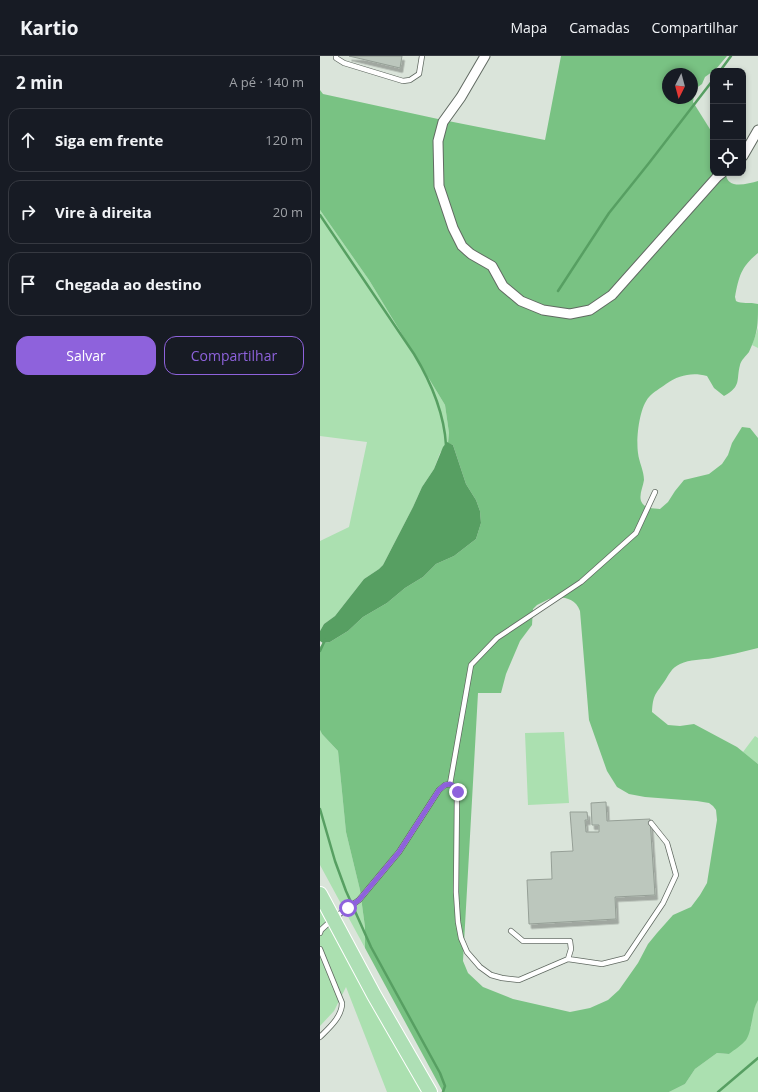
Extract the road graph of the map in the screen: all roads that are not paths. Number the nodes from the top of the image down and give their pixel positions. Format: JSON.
{"nodes":[{"id":1,"x":336,"y":56,"type":"edge"},
{"id":2,"x":422,"y":56,"type":"edge"},
{"id":3,"x":485,"y":56,"type":"edge"},
{"id":4,"x":758,"y":130,"type":"edge"},
{"id":5,"x":746,"y":151,"type":"edge"},
{"id":6,"x":718,"y":176,"type":"edge"},
{"id":7,"x":655,"y":492,"type":"dead end"},
{"id":8,"x":450,"y":784,"type":"junction"},
{"id":9,"x":651,"y":822,"type":"dead end"},
{"id":10,"x":320,"y":894,"type":"edge"},
{"id":11,"x":334,"y":918,"type":"junction"},
{"id":12,"x":511,"y":931,"type":"dead end"},
{"id":13,"x":320,"y":933,"type":"edge"},
{"id":14,"x":320,"y":949,"type":"edge"},
{"id":15,"x":568,"y":959,"type":"junction"},
{"id":16,"x":320,"y":1038,"type":"edge"},
{"id":17,"x":430,"y":1092,"type":"edge"}],
"edges":[{"from":1,"to":2,"type":"lane"},
{"from":3,"to":6,"type":"street"},
{"from":4,"to":5,"type":"street"},
{"from":7,"to":8,"type":"lane"},
{"from":8,"to":11,"type":"lane"},
{"from":8,"to":15,"type":"lane"},
{"from":9,"to":15,"type":"lane"},
{"from":10,"to":11,"type":"main road"},
{"from":11,"to":13,"type":"lane"},
{"from":11,"to":17,"type":"main road"},
{"from":12,"to":15,"type":"lane"},
{"from":14,"to":16,"type":"lane"}]}
